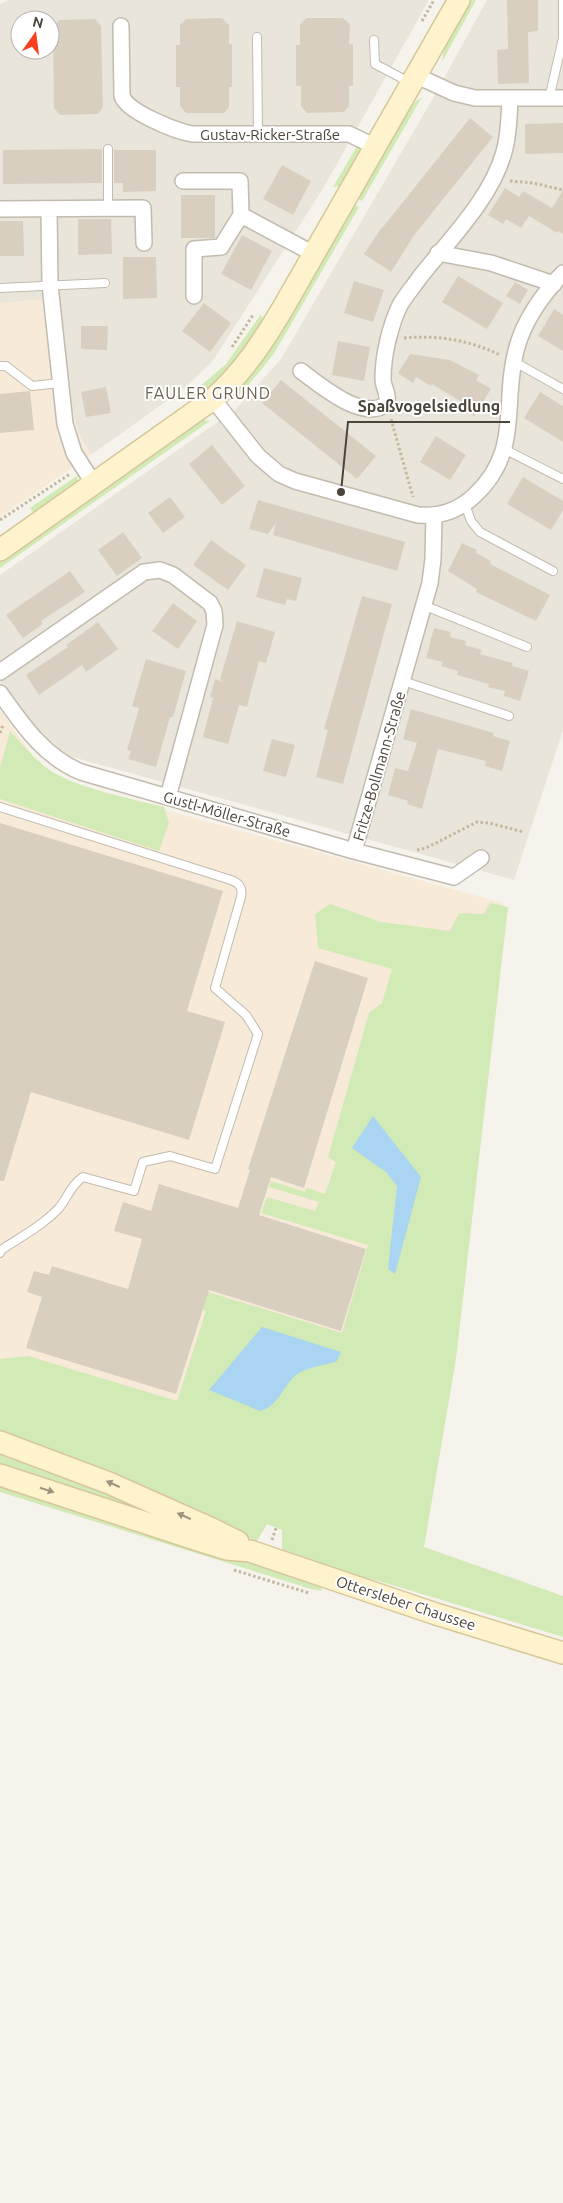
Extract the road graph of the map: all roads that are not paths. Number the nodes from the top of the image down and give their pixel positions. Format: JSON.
{"nodes":[{"id":1,"x":459,"y":0,"type":"edge"},
{"id":2,"x":563,"y":0,"type":"edge"},
{"id":3,"x":120,"y":26,"type":"dead end"},
{"id":4,"x":257,"y":37,"type":"dead end"},
{"id":5,"x":374,"y":40,"type":"dead end"},
{"id":6,"x":415,"y":80,"type":"junction"},
{"id":7,"x":510,"y":99,"type":"junction"},
{"id":8,"x":556,"y":99,"type":"edge"},
{"id":9,"x":258,"y":133,"type":"junction"},
{"id":10,"x":376,"y":147,"type":"junction"},
{"id":11,"x":108,"y":149,"type":"dead end"},
{"id":12,"x":183,"y":181,"type":"dead end"},
{"id":13,"x":108,"y":208,"type":"junction"},
{"id":14,"x":0,"y":209,"type":"edge"},
{"id":15,"x":49,"y":209,"type":"junction"},
{"id":16,"x":241,"y":215,"type":"junction"},
{"id":17,"x":144,"y":243,"type":"dead end"},
{"id":18,"x":438,"y":253,"type":"junction"},
{"id":19,"x":314,"y":254,"type":"junction"},
{"id":20,"x":560,"y":282,"type":"edge"},
{"id":21,"x":104,"y":283,"type":"dead end"},
{"id":22,"x":50,"y":285,"type":"junction"},
{"id":23,"x":0,"y":288,"type":"edge"},
{"id":24,"x":194,"y":296,"type":"dead end"},
{"id":25,"x":513,"y":361,"type":"junction"},
{"id":26,"x":0,"y":366,"type":"edge"},
{"id":27,"x":301,"y":372,"type":"dead end"},
{"id":28,"x":60,"y":383,"type":"junction"},
{"id":29,"x":563,"y":389,"type":"edge"},
{"id":30,"x":213,"y":399,"type":"junction"},
{"id":31,"x":504,"y":449,"type":"junction"},
{"id":32,"x":563,"y":479,"type":"edge"},
{"id":33,"x":94,"y":484,"type":"junction"},
{"id":34,"x":465,"y":504,"type":"junction"},
{"id":35,"x":434,"y":515,"type":"junction"},
{"id":36,"x":0,"y":550,"type":"edge"},
{"id":37,"x":553,"y":571,"type":"dead end"},
{"id":38,"x":424,"y":606,"type":"junction"},
{"id":39,"x":527,"y":647,"type":"dead end"},
{"id":40,"x":0,"y":672,"type":"edge"},
{"id":41,"x":403,"y":681,"type":"junction"},
{"id":42,"x":0,"y":692,"type":"edge"},
{"id":43,"x":508,"y":716,"type":"dead end"},
{"id":44,"x":168,"y":797,"type":"junction"},
{"id":45,"x":0,"y":807,"type":"edge"},
{"id":46,"x":354,"y":851,"type":"junction"},
{"id":47,"x":481,"y":858,"type":"dead end"},
{"id":48,"x":0,"y":1253,"type":"edge"},
{"id":49,"x":0,"y":1442,"type":"edge"},
{"id":50,"x":0,"y":1475,"type":"edge"},
{"id":51,"x":250,"y":1551,"type":"junction"},
{"id":52,"x":563,"y":1653,"type":"edge"}],
"edges":[{"from":1,"to":6,"type":"main road"},
{"from":2,"to":8,"type":"lane"},
{"from":3,"to":9,"type":"street","name":"Gustav-Ricker-Straße"},
{"from":4,"to":9,"type":"lane"},
{"from":5,"to":6,"type":"lane"},
{"from":6,"to":7,"type":"street"},
{"from":6,"to":10,"type":"main road"},
{"from":7,"to":8,"type":"street"},
{"from":7,"to":18,"type":"street"},
{"from":9,"to":10,"type":"street","name":"Gustav-Ricker-Straße"},
{"from":10,"to":19,"type":"main road"},
{"from":11,"to":13,"type":"lane"},
{"from":12,"to":16,"type":"street"},
{"from":13,"to":15,"type":"street"},
{"from":13,"to":17,"type":"street"},
{"from":14,"to":15,"type":"street"},
{"from":15,"to":22,"type":"street"},
{"from":16,"to":19,"type":"street"},
{"from":16,"to":24,"type":"street"},
{"from":18,"to":20,"type":"street"},
{"from":18,"to":27,"type":"street"},
{"from":19,"to":30,"type":"main road"},
{"from":20,"to":25,"type":"street"},
{"from":21,"to":22,"type":"lane"},
{"from":22,"to":23,"type":"lane"},
{"from":22,"to":28,"type":"street"},
{"from":25,"to":29,"type":"lane"},
{"from":25,"to":31,"type":"street"},
{"from":26,"to":28,"type":"lane"},
{"from":28,"to":33,"type":"street"},
{"from":30,"to":33,"type":"main road"},
{"from":30,"to":35,"type":"street"},
{"from":31,"to":32,"type":"lane"},
{"from":31,"to":34,"type":"street"},
{"from":33,"to":36,"type":"main road"},
{"from":34,"to":35,"type":"street"},
{"from":34,"to":37,"type":"lane"},
{"from":35,"to":38,"type":"street","name":"Fritze-Bollmann-Straße"},
{"from":38,"to":39,"type":"lane"},
{"from":38,"to":41,"type":"street","name":"Fritze-Bollmann-Straße"},
{"from":40,"to":44,"type":"street"},
{"from":41,"to":43,"type":"lane","name":"Fritze-Bollmann-Straße"},
{"from":41,"to":46,"type":"street","name":"Fritze-Bollmann-Straße"},
{"from":42,"to":44,"type":"street","name":"Gustl-Möller-Straße"},
{"from":44,"to":46,"type":"street","name":"Gustl-Möller-Straße"},
{"from":45,"to":48,"type":"lane"},
{"from":46,"to":47,"type":"street","name":"Gustl-Möller-Straße"},
{"from":51,"to":49,"type":"main road","name":"Ottersleber Chaussee","one_way":true},
{"from":50,"to":51,"type":"main road","name":"Ottersleber Chaussee","one_way":true},
{"from":51,"to":52,"type":"main road","name":"Ottersleber Chaussee"}]}
